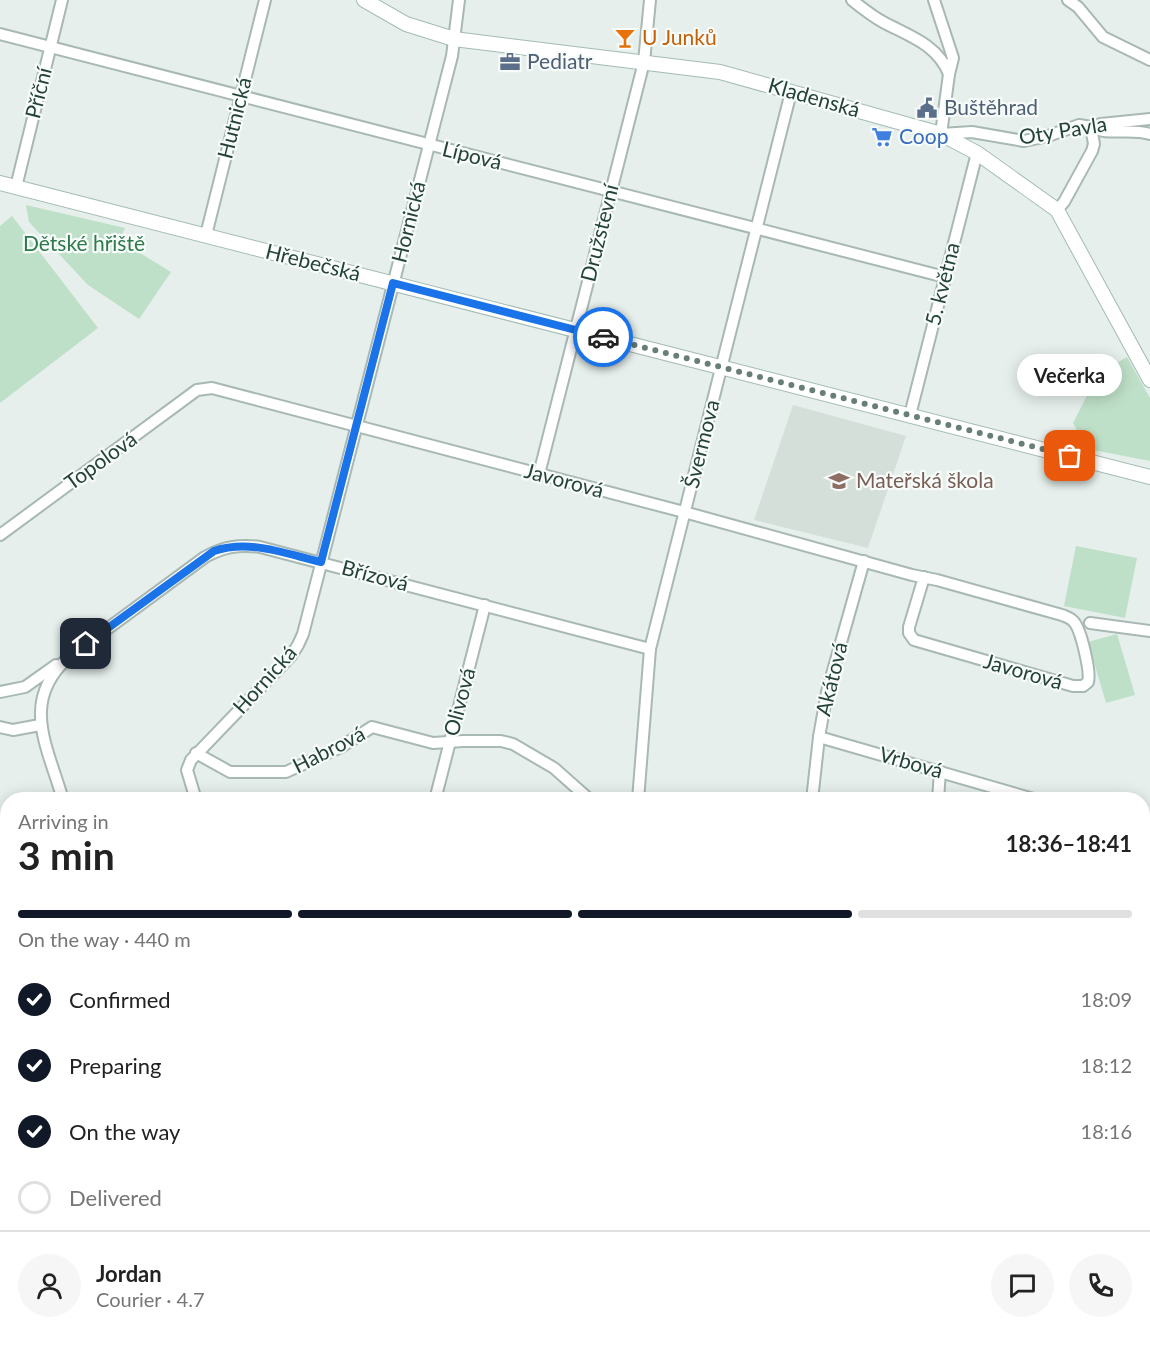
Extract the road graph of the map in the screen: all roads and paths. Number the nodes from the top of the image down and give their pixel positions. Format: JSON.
{"nodes":[{"id":1,"x":62,"y":0,"type":"edge"},
{"id":2,"x":265,"y":0,"type":"edge"},
{"id":3,"x":364,"y":0,"type":"edge"},
{"id":4,"x":459,"y":0,"type":"edge"},
{"id":5,"x":651,"y":0,"type":"edge"},
{"id":6,"x":852,"y":0,"type":"edge"},
{"id":7,"x":934,"y":0,"type":"edge"},
{"id":8,"x":1068,"y":0,"type":"edge"},
{"id":9,"x":0,"y":34,"type":"edge"},
{"id":10,"x":454,"y":39,"type":"junction"},
{"id":11,"x":51,"y":47,"type":"junction"},
{"id":12,"x":1150,"y":60,"type":"edge"},
{"id":13,"x":644,"y":62,"type":"junction"},
{"id":14,"x":949,"y":74,"type":"junction"},
{"id":15,"x":791,"y":92,"type":"junction"},
{"id":16,"x":241,"y":96,"type":"junction"},
{"id":17,"x":1150,"y":119,"type":"edge"},
{"id":18,"x":1091,"y":127,"type":"junction"},
{"id":19,"x":941,"y":134,"type":"junction"},
{"id":20,"x":1150,"y":134,"type":"edge"},
{"id":21,"x":429,"y":144,"type":"junction"},
{"id":22,"x":976,"y":153,"type":"junction"},
{"id":23,"x":0,"y":183,"type":"edge"},
{"id":24,"x":16,"y":187,"type":"junction"},
{"id":25,"x":611,"y":191,"type":"junction"},
{"id":26,"x":1057,"y":210,"type":"junction"},
{"id":27,"x":756,"y":229,"type":"junction"},
{"id":28,"x":206,"y":235,"type":"junction"},
{"id":29,"x":945,"y":277,"type":"junction"},
{"id":30,"x":393,"y":283,"type":"junction"},
{"id":31,"x":576,"y":330,"type":"junction"},
{"id":32,"x":721,"y":367,"type":"junction"},
{"id":33,"x":1150,"y":380,"type":"edge"},
{"id":34,"x":204,"y":388,"type":"joint"},
{"id":35,"x":910,"y":415,"type":"junction"},
{"id":36,"x":356,"y":427,"type":"junction"},
{"id":37,"x":539,"y":474,"type":"junction"},
{"id":38,"x":1150,"y":477,"type":"edge"},
{"id":39,"x":684,"y":512,"type":"junction"},
{"id":40,"x":0,"y":535,"type":"edge"},
{"id":41,"x":864,"y":561,"type":"junction"},
{"id":42,"x":321,"y":562,"type":"junction"},
{"id":43,"x":924,"y":577,"type":"junction"},
{"id":44,"x":485,"y":605,"type":"junction"},
{"id":45,"x":1090,"y":623,"type":"dead end"},
{"id":46,"x":1150,"y":632,"type":"edge"},
{"id":47,"x":650,"y":649,"type":"junction"},
{"id":48,"x":69,"y":657,"type":"junction"},
{"id":49,"x":0,"y":692,"type":"edge"},
{"id":50,"x":40,"y":726,"type":"junction"},
{"id":51,"x":0,"y":727,"type":"edge"},
{"id":52,"x":819,"y":737,"type":"junction"},
{"id":53,"x":449,"y":742,"type":"junction"},
{"id":54,"x":196,"y":753,"type":"junction"},
{"id":55,"x":940,"y":771,"type":"junction"},
{"id":56,"x":60,"y":792,"type":"edge"},
{"id":57,"x":194,"y":792,"type":"edge"},
{"id":58,"x":437,"y":792,"type":"edge"},
{"id":59,"x":581,"y":792,"type":"edge"},
{"id":60,"x":639,"y":792,"type":"edge"},
{"id":61,"x":813,"y":792,"type":"edge"},
{"id":62,"x":939,"y":792,"type":"edge"},
{"id":63,"x":1010,"y":792,"type":"edge"}],
"edges":[{"from":1,"to":11,"type":"street","name":"Příční"},
{"from":2,"to":16,"type":"street","name":"Hutnická"},
{"from":3,"to":10,"type":"street","name":"Kladenská"},
{"from":4,"to":10,"type":"street","name":"Hornická"},
{"from":5,"to":13,"type":"street","name":"Družstevní"},
{"from":6,"to":14,"type":"street"},
{"from":7,"to":14,"type":"street"},
{"from":8,"to":12,"type":"street"},
{"from":9,"to":11,"type":"street","name":"Lípová"},
{"from":10,"to":13,"type":"street","name":"Kladenská"},
{"from":10,"to":21,"type":"street","name":"Hornická"},
{"from":11,"to":16,"type":"street","name":"Lípová"},
{"from":11,"to":24,"type":"street","name":"Příční"},
{"from":13,"to":15,"type":"street","name":"Kladenská"},
{"from":13,"to":25,"type":"street","name":"Družstevní"},
{"from":14,"to":19,"type":"street"},
{"from":15,"to":19,"type":"street","name":"Kladenská"},
{"from":15,"to":27,"type":"street","name":"Švermova"},
{"from":16,"to":21,"type":"street","name":"Lípová"},
{"from":16,"to":28,"type":"street","name":"Hutnická"},
{"from":17,"to":18,"type":"street","name":"Oty Pavla"},
{"from":18,"to":19,"type":"street","name":"Oty Pavla"},
{"from":18,"to":20,"type":"street"},
{"from":18,"to":26,"type":"street"},
{"from":19,"to":22,"type":"street","name":"Kladenská"},
{"from":21,"to":25,"type":"street","name":"Lípová"},
{"from":21,"to":30,"type":"street","name":"Hornická"},
{"from":22,"to":26,"type":"street","name":"Kladenská"},
{"from":22,"to":29,"type":"street","name":"5. května"},
{"from":23,"to":24,"type":"street","name":"Hřebečská"},
{"from":24,"to":28,"type":"street","name":"Hřebečská"},
{"from":25,"to":27,"type":"street","name":"Lípová"},
{"from":25,"to":31,"type":"street","name":"Družstevní"},
{"from":26,"to":33,"type":"street","name":"Kladenská"},
{"from":27,"to":29,"type":"street","name":"Lípová"},
{"from":27,"to":32,"type":"street","name":"Švermova"},
{"from":28,"to":30,"type":"street","name":"Hřebečská"},
{"from":29,"to":35,"type":"street","name":"5. května"},
{"from":30,"to":31,"type":"street","name":"Hřebečská"},
{"from":30,"to":36,"type":"street","name":"Hornická"},
{"from":31,"to":32,"type":"street","name":"Hřebečská"},
{"from":31,"to":37,"type":"street","name":"Družstevní"},
{"from":32,"to":35,"type":"street","name":"Hřebečská"},
{"from":32,"to":39,"type":"street","name":"Švermova"},
{"from":34,"to":36,"type":"street","name":"Javorová"},
{"from":34,"to":40,"type":"street","name":"Topolová"},
{"from":35,"to":38,"type":"street","name":"Hřebečská"},
{"from":36,"to":37,"type":"street","name":"Javorová"},
{"from":36,"to":42,"type":"street","name":"Hornická"},
{"from":37,"to":39,"type":"street","name":"Javorová"},
{"from":39,"to":41,"type":"street","name":"Javorová"},
{"from":39,"to":47,"type":"street","name":"Švermova"},
{"from":41,"to":43,"type":"street","name":"Javorová"},
{"from":41,"to":52,"type":"street","name":"Akátová"},
{"from":42,"to":44,"type":"street","name":"Břízová"},
{"from":42,"to":48,"type":"street","name":"Břízová"},
{"from":42,"to":54,"type":"street","name":"Hornická"},
{"from":43,"to":43,"type":"street","name":"Javorová"},
{"from":44,"to":47,"type":"street","name":"Břízová"},
{"from":44,"to":53,"type":"street","name":"Olivová"},
{"from":45,"to":46,"type":"street"},
{"from":47,"to":60,"type":"street","name":"Švermova"},
{"from":48,"to":49,"type":"street"},
{"from":48,"to":50,"type":"street","name":"Břízová"},
{"from":50,"to":51,"type":"street"},
{"from":50,"to":56,"type":"street","name":"Břízová"},
{"from":52,"to":55,"type":"street","name":"Vrbová"},
{"from":52,"to":61,"type":"street","name":"Akátová"},
{"from":53,"to":54,"type":"street","name":"Habrová"},
{"from":53,"to":58,"type":"street","name":"Olivová"},
{"from":53,"to":59,"type":"street","name":"Habrová"},
{"from":54,"to":57,"type":"street"},
{"from":55,"to":62,"type":"street"},
{"from":55,"to":63,"type":"street","name":"Vrbová"}]}
